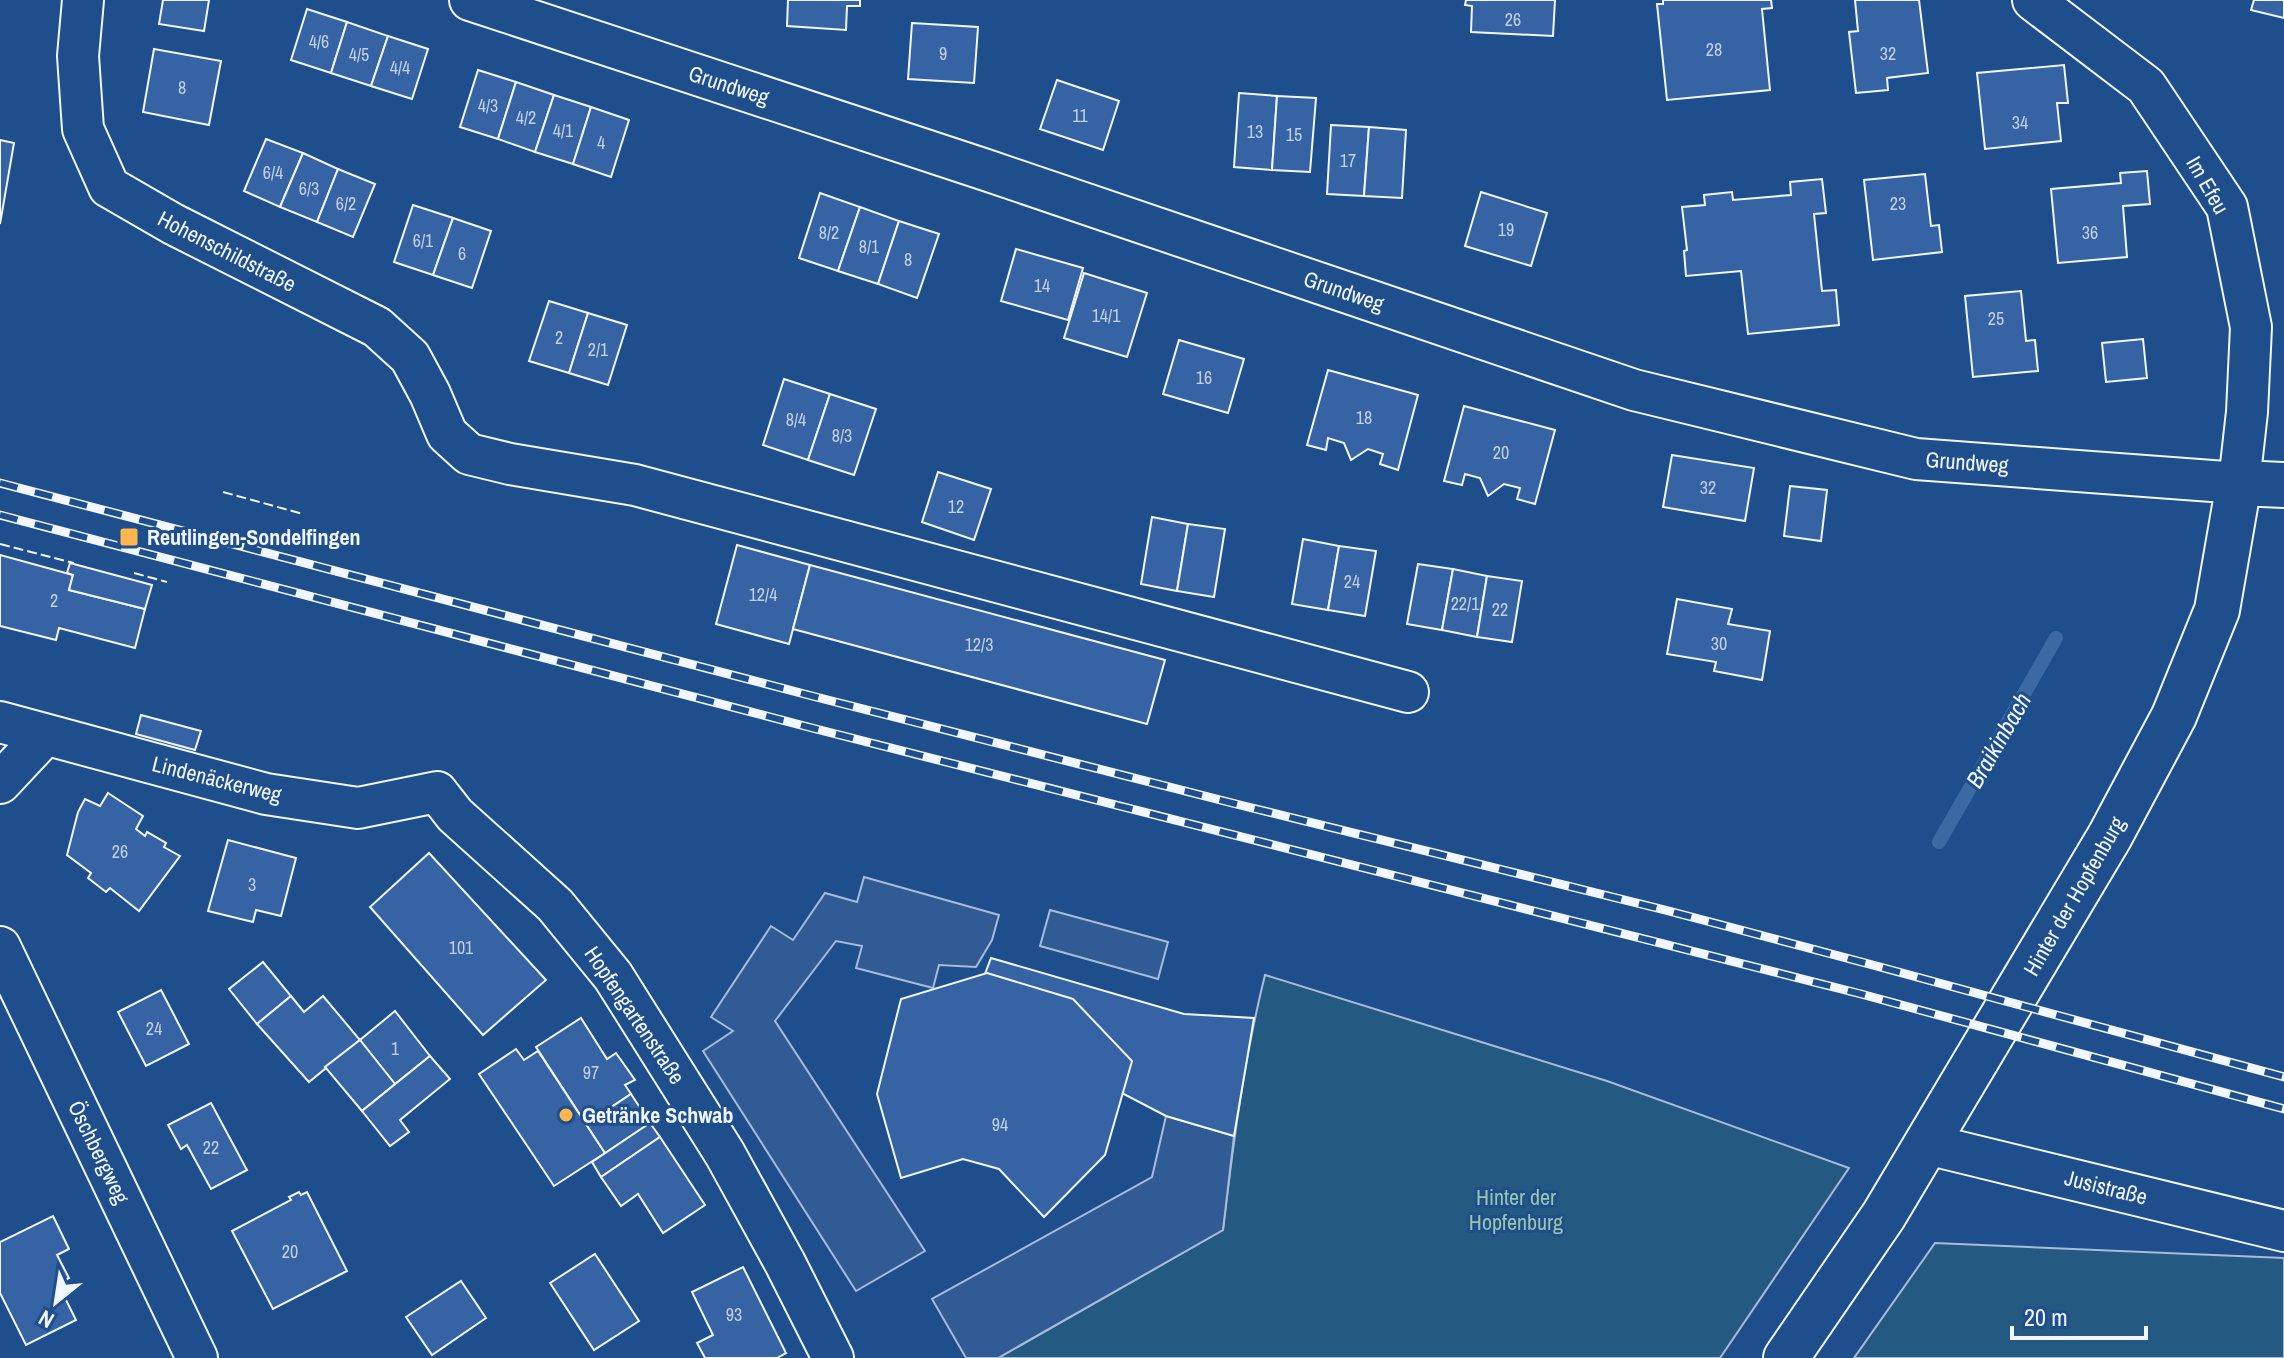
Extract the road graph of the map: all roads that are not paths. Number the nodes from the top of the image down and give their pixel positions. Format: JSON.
{"nodes":[{"id":1,"x":83,"y":0,"type":"edge"},
{"id":2,"x":470,"y":0,"type":"edge"},
{"id":3,"x":2033,"y":0,"type":"edge"},
{"id":4,"x":2239,"y":483,"type":"junction"},
{"id":5,"x":2284,"y":485,"type":"edge"},
{"id":6,"x":1408,"y":692,"type":"dead end"},
{"id":7,"x":0,"y":722,"type":"edge"},
{"id":8,"x":45,"y":735,"type":"junction"},
{"id":9,"x":0,"y":783,"type":"edge"},
{"id":10,"x":437,"y":792,"type":"joint"},
{"id":11,"x":0,"y":947,"type":"edge"},
{"id":12,"x":1927,"y":1144,"type":"junction"},
{"id":13,"x":2284,"y":1231,"type":"edge"},
{"id":14,"x":197,"y":1358,"type":"edge"},
{"id":15,"x":833,"y":1358,"type":"edge"},
{"id":16,"x":1786,"y":1358,"type":"edge"}],
"edges":[{"from":1,"to":6,"type":"street","name":"Hohenschildstraße"},
{"from":2,"to":4,"type":"street","name":"Grundweg"},
{"from":3,"to":4,"type":"street","name":"Im Efeu"},
{"from":4,"to":5,"type":"street"},
{"from":4,"to":12,"type":"street","name":"Hinter der Hopfenburg"},
{"from":7,"to":8,"type":"street","name":"Lindenäckerweg"},
{"from":8,"to":9,"type":"street"},
{"from":8,"to":10,"type":"street","name":"Lindenäckerweg"},
{"from":10,"to":15,"type":"street","name":"Hopfengartenstraße"},
{"from":11,"to":14,"type":"street","name":"Öschbergweg"},
{"from":12,"to":13,"type":"street","name":"Jusistraße"},
{"from":12,"to":16,"type":"street","name":"Hinter der Hopfenburg"}]}
